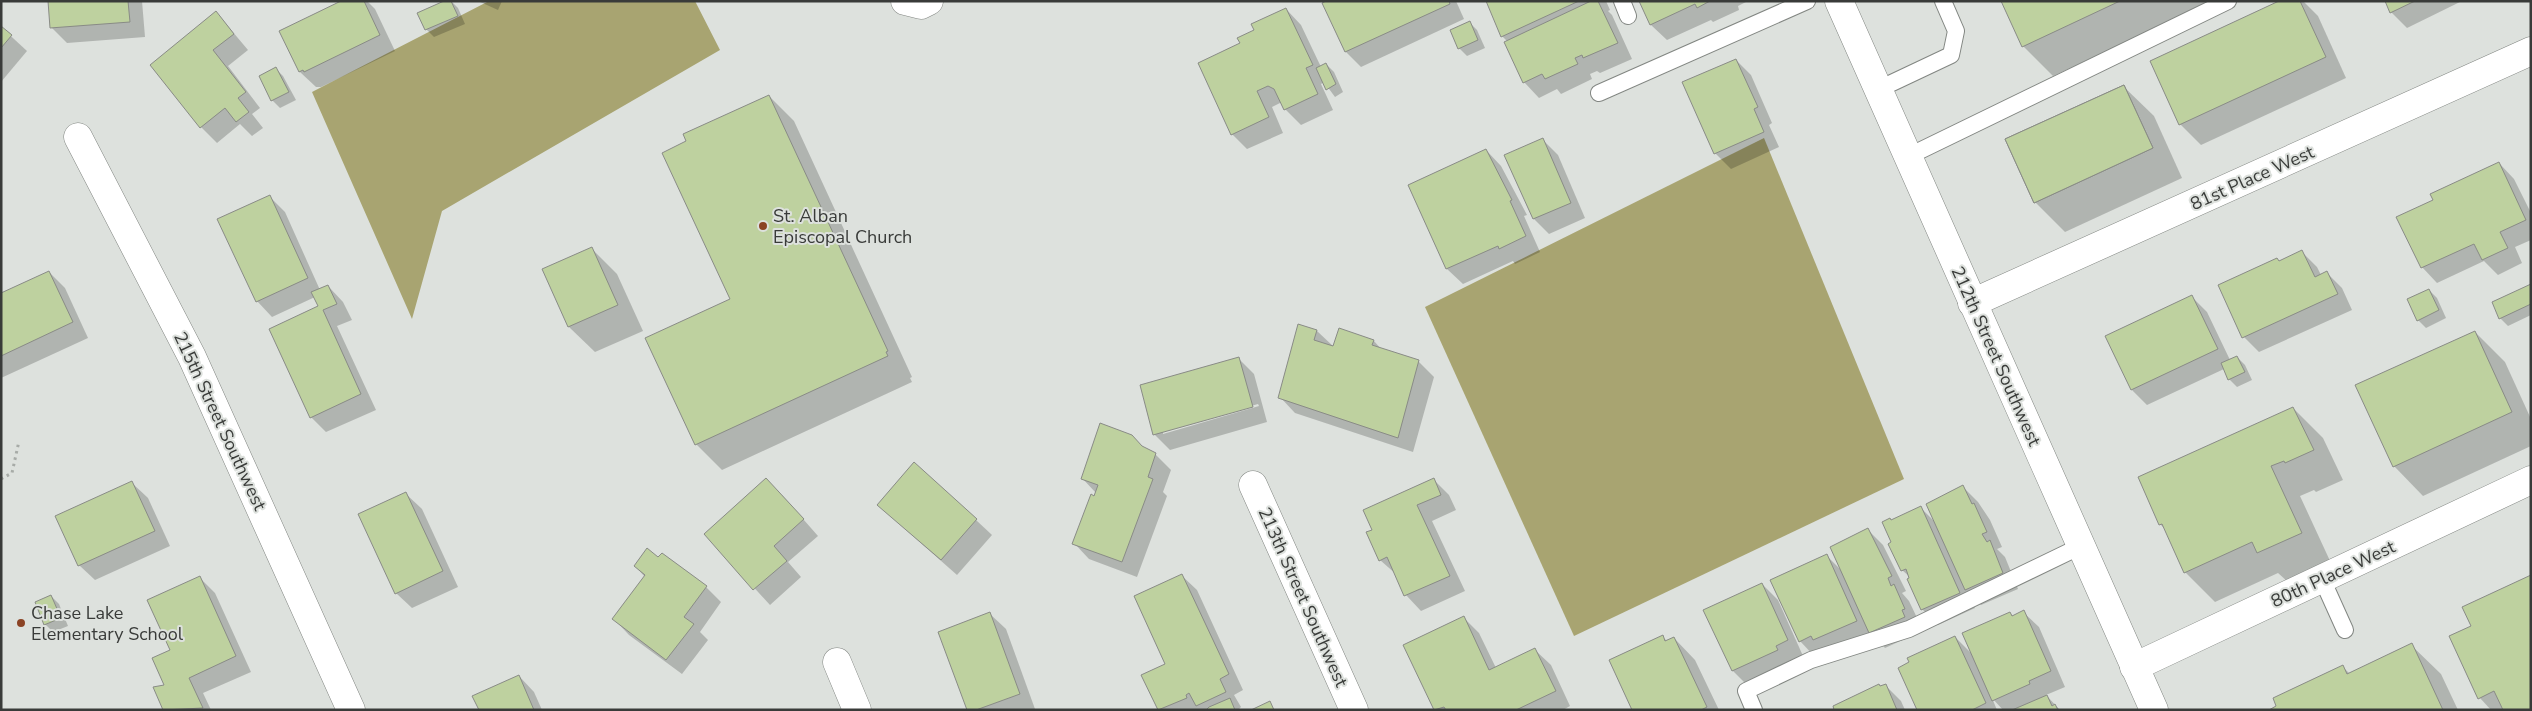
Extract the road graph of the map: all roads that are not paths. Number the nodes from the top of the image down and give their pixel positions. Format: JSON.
{"nodes":[{"id":1,"x":1807,"y":1,"type":"edge"},
{"id":2,"x":1840,"y":1,"type":"edge"},
{"id":3,"x":1943,"y":1,"type":"edge"},
{"id":4,"x":2228,"y":1,"type":"edge"},
{"id":5,"x":2531,"y":51,"type":"edge"},
{"id":6,"x":1879,"y":88,"type":"junction"},
{"id":7,"x":1599,"y":93,"type":"dead end"},
{"id":8,"x":78,"y":137,"type":"dead end"},
{"id":9,"x":1909,"y":156,"type":"junction"},
{"id":10,"x":1972,"y":303,"type":"junction"},
{"id":11,"x":2531,"y":480,"type":"edge"},
{"id":12,"x":1253,"y":485,"type":"dead end"},
{"id":13,"x":2081,"y":546,"type":"junction"},
{"id":14,"x":2322,"y":579,"type":"junction"},
{"id":15,"x":2345,"y":630,"type":"dead end"},
{"id":16,"x":837,"y":662,"type":"dead end"},
{"id":17,"x":2134,"y":667,"type":"junction"},
{"id":18,"x":351,"y":710,"type":"edge"},
{"id":19,"x":857,"y":710,"type":"edge"},
{"id":20,"x":1354,"y":710,"type":"edge"},
{"id":21,"x":1754,"y":710,"type":"edge"},
{"id":22,"x":2154,"y":710,"type":"edge"}],
"edges":[{"from":1,"to":7,"type":"lane"},
{"from":2,"to":6,"type":"street","name":"212th Street Southwest"},
{"from":3,"to":6,"type":"lane"},
{"from":4,"to":9,"type":"lane"},
{"from":5,"to":10,"type":"street","name":"81st Place West"},
{"from":6,"to":9,"type":"street","name":"212th Street Southwest"},
{"from":8,"to":18,"type":"street","name":"215th Street Southwest"},
{"from":9,"to":10,"type":"street","name":"212th Street Southwest"},
{"from":10,"to":13,"type":"street","name":"212th Street Southwest"},
{"from":11,"to":14,"type":"street","name":"80th Place West"},
{"from":12,"to":20,"type":"street","name":"213th Street Southwest"},
{"from":13,"to":17,"type":"street","name":"212th Street Southwest"},
{"from":13,"to":21,"type":"lane"},
{"from":14,"to":15,"type":"lane"},
{"from":14,"to":17,"type":"street","name":"80th Place West"},
{"from":16,"to":19,"type":"street"},
{"from":17,"to":22,"type":"street","name":"212th Street Southwest"}]}
